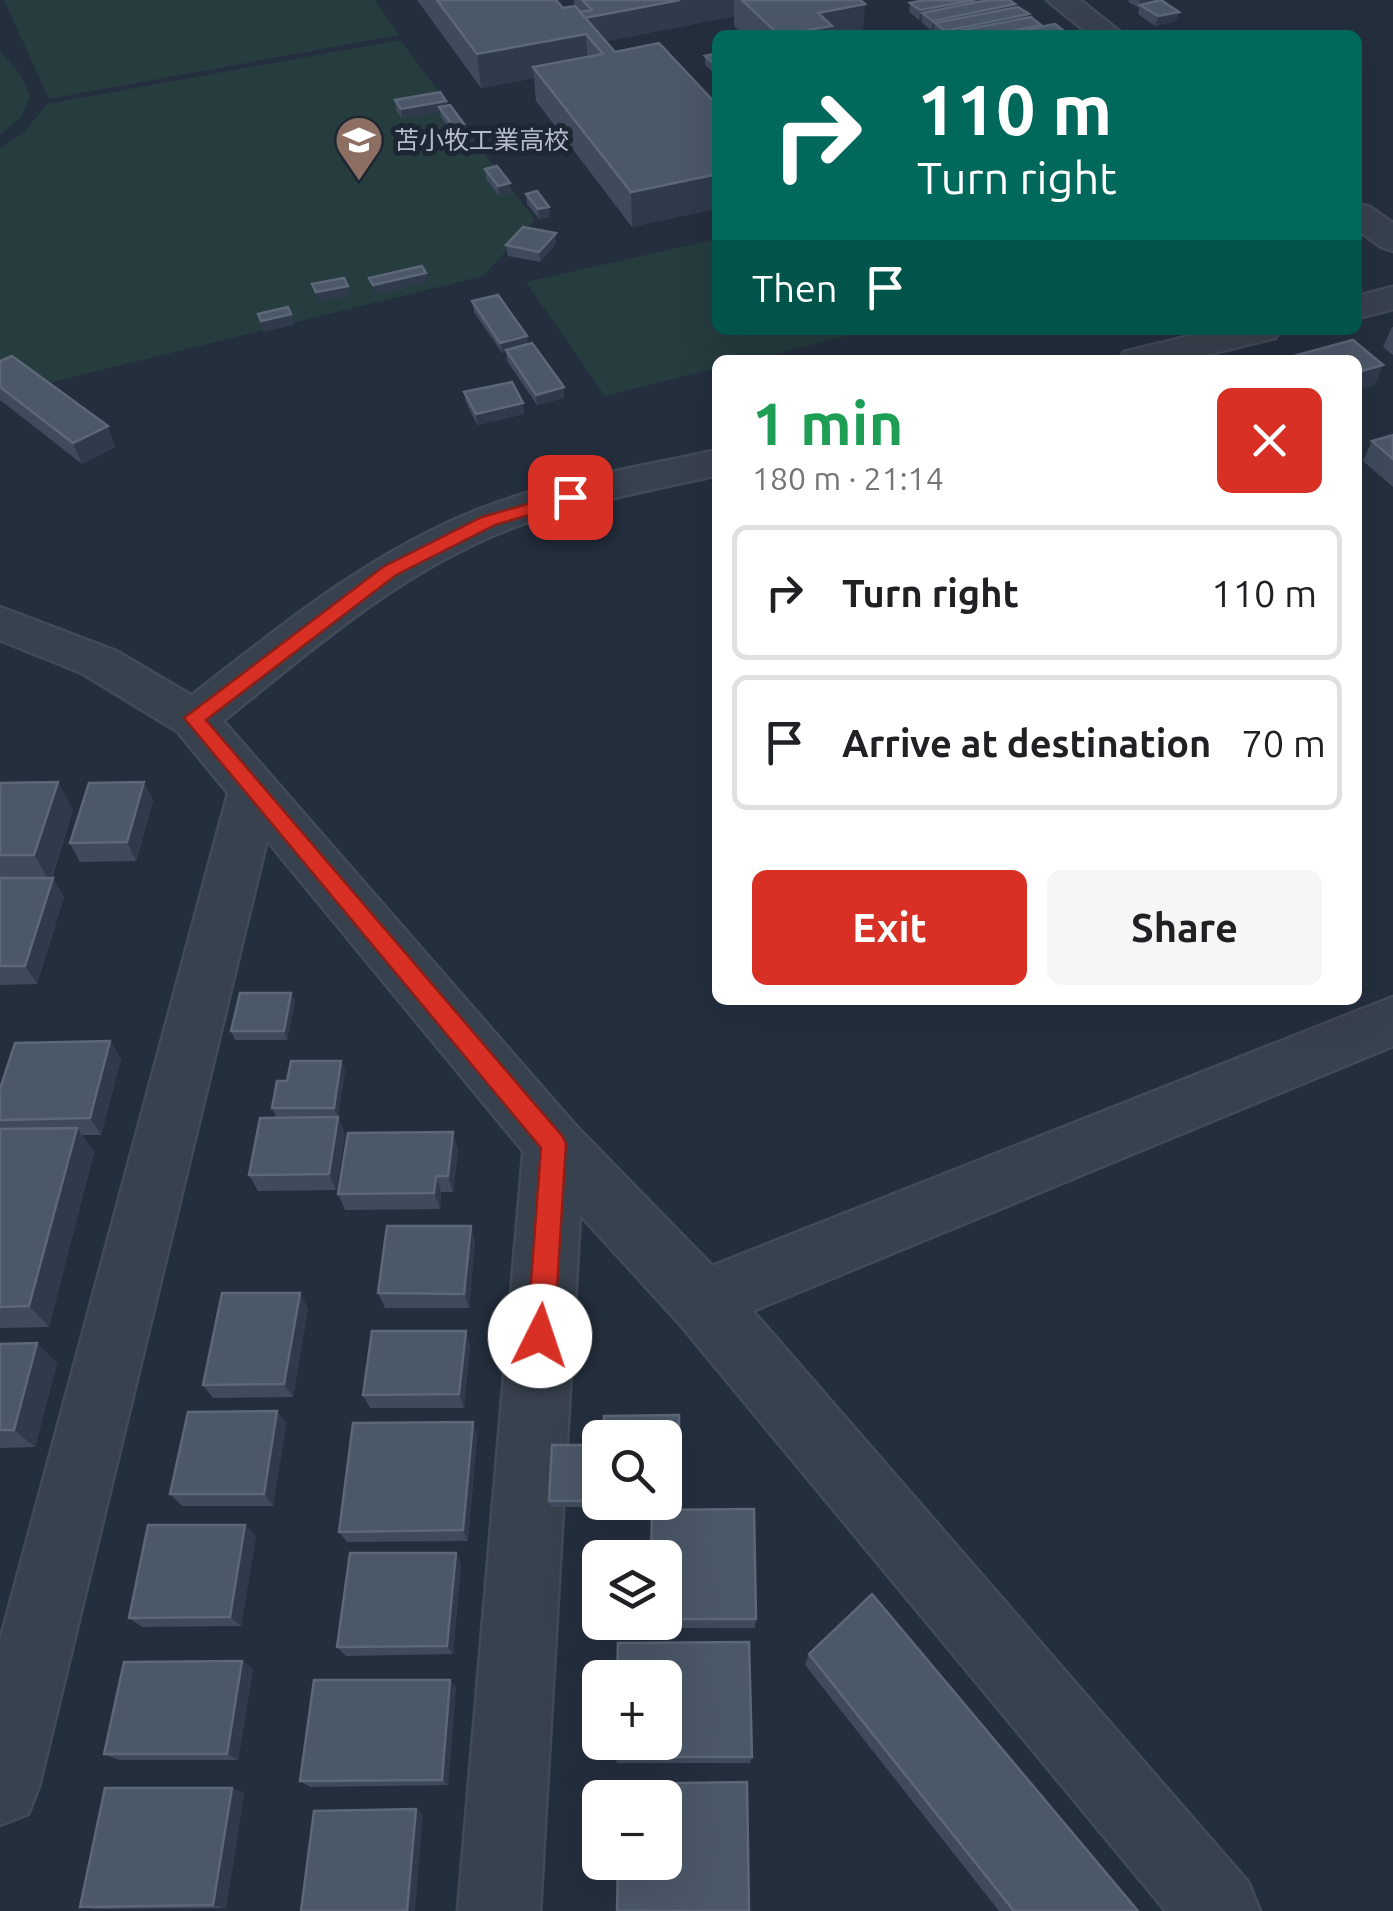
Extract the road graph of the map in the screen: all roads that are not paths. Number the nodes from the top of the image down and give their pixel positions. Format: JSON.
{"nodes":[{"id":1,"x":1061,"y":0,"type":"edge"},
{"id":2,"x":1102,"y":30,"type":"edge"},
{"id":3,"x":1362,"y":217,"type":"edge"},
{"id":4,"x":1393,"y":240,"type":"edge"},
{"id":5,"x":1393,"y":298,"type":"edge"},
{"id":6,"x":1362,"y":306,"type":"edge"},
{"id":7,"x":1241,"y":335,"type":"edge"},
{"id":8,"x":1159,"y":355,"type":"edge"},
{"id":9,"x":712,"y":463,"type":"edge"},
{"id":10,"x":0,"y":622,"type":"edge"},
{"id":11,"x":194,"y":718,"type":"junction"},
{"id":12,"x":254,"y":790,"type":"junction"},
{"id":13,"x":1393,"y":1020,"type":"edge"},
{"id":14,"x":554,"y":1144,"type":"junction"},
{"id":15,"x":702,"y":1301,"type":"junction"},
{"id":16,"x":0,"y":1786,"type":"edge"},
{"id":17,"x":500,"y":1911,"type":"edge"},
{"id":18,"x":1219,"y":1911,"type":"edge"}],
"edges":[{"from":1,"to":2,"type":"street"},
{"from":3,"to":4,"type":"street"},
{"from":5,"to":6,"type":"street"},
{"from":7,"to":8,"type":"street"},
{"from":9,"to":11,"type":"street"},
{"from":10,"to":11,"type":"street"},
{"from":11,"to":12,"type":"street"},
{"from":12,"to":14,"type":"street"},
{"from":12,"to":16,"type":"street"},
{"from":13,"to":15,"type":"street"},
{"from":14,"to":15,"type":"street"},
{"from":14,"to":17,"type":"street"},
{"from":15,"to":18,"type":"street"}]}
